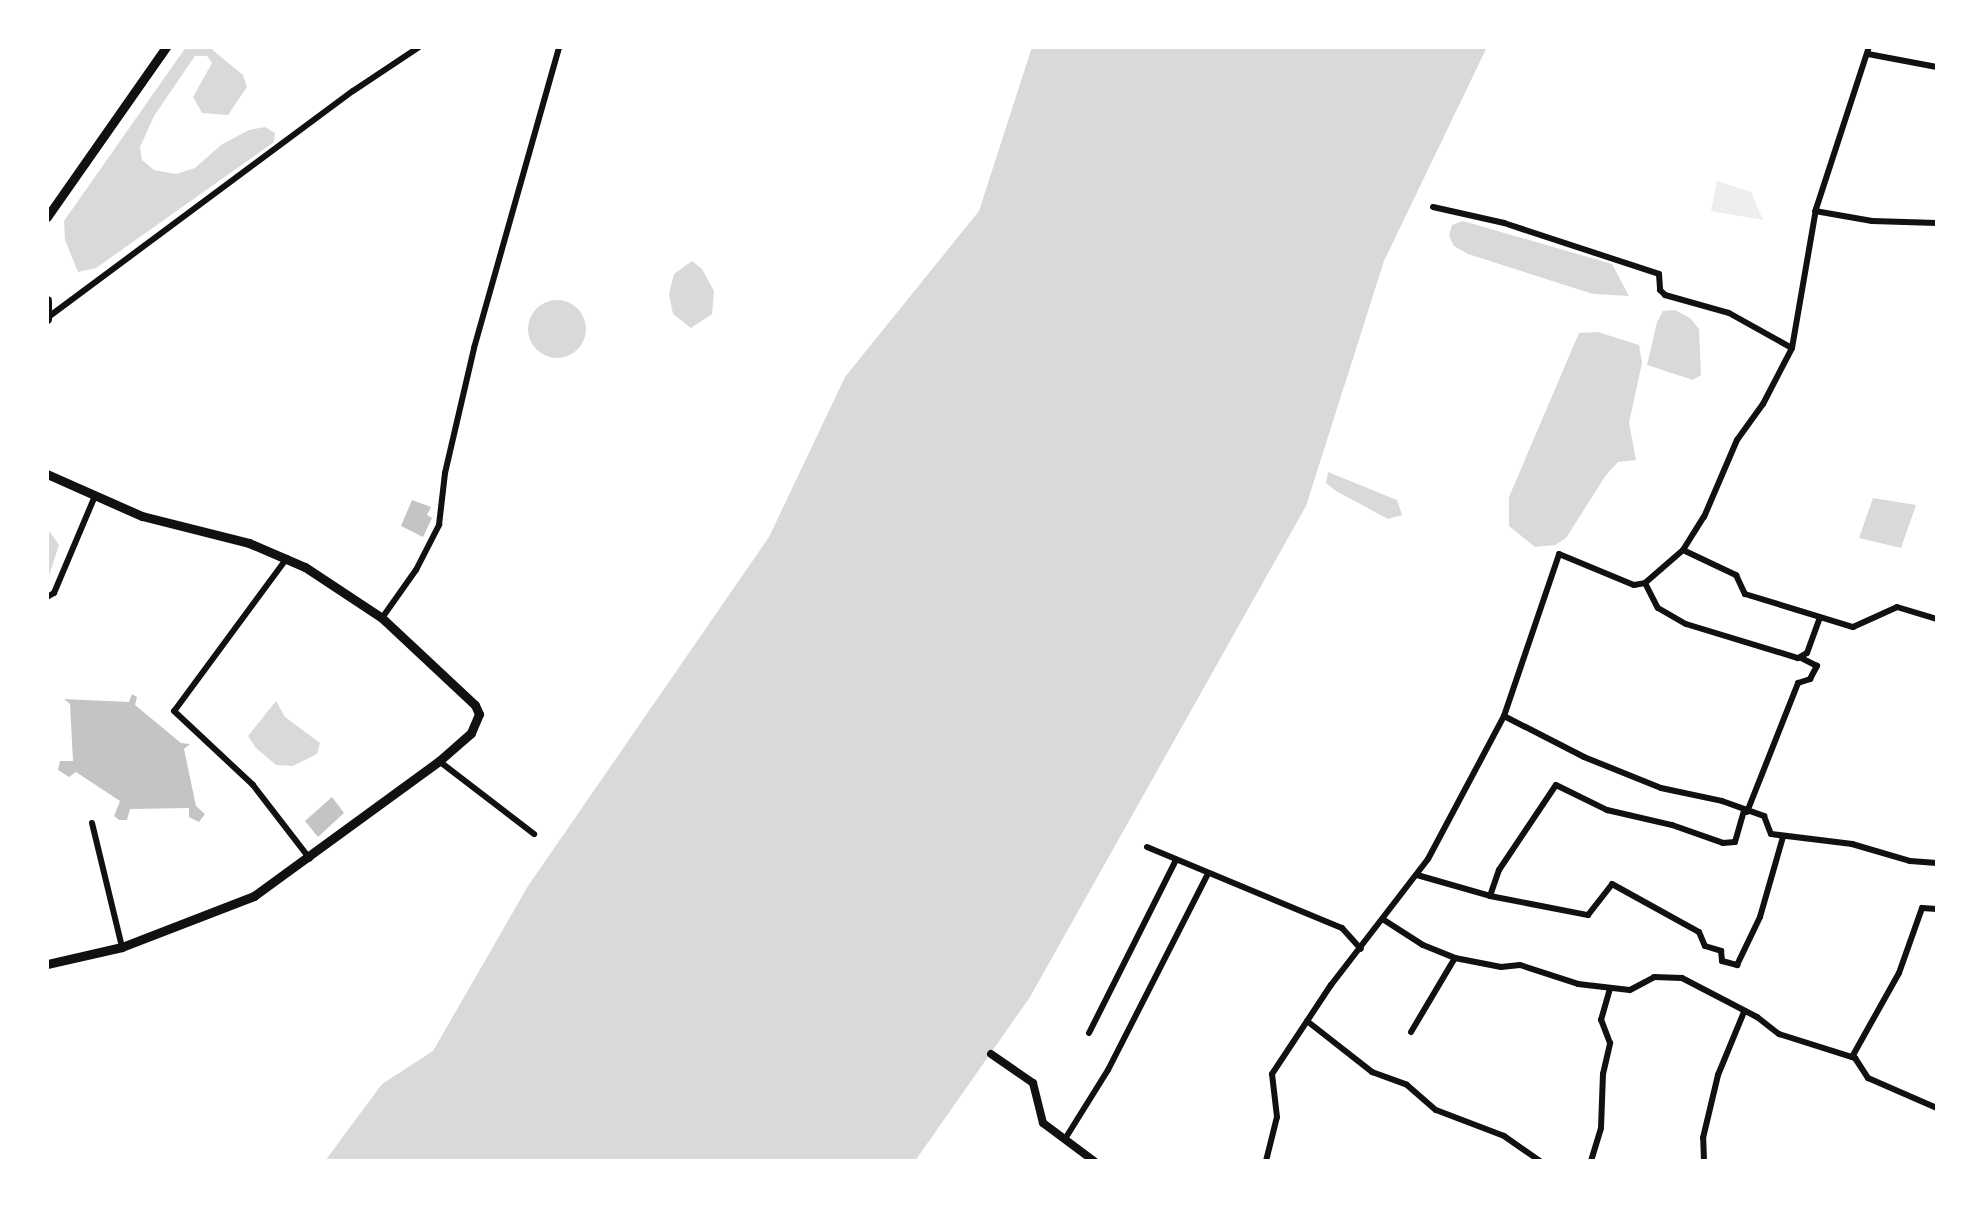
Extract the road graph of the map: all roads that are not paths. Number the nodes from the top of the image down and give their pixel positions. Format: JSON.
{"nodes":[{"id":1,"x":166,"y":47,"type":"edge"},
{"id":2,"x":419,"y":47,"type":"edge"},
{"id":3,"x":559,"y":47,"type":"edge"},
{"id":4,"x":1868,"y":50,"type":"edge"},
{"id":5,"x":1937,"y":67,"type":"edge"},
{"id":6,"x":1433,"y":207,"type":"dead end"},
{"id":7,"x":1815,"y":211,"type":"junction"},
{"id":8,"x":47,"y":217,"type":"edge"},
{"id":9,"x":1937,"y":223,"type":"edge"},
{"id":10,"x":47,"y":300,"type":"edge"},
{"id":11,"x":47,"y":318,"type":"edge"},
{"id":12,"x":1792,"y":348,"type":"junction"},
{"id":13,"x":47,"y":474,"type":"edge"},
{"id":14,"x":95,"y":496,"type":"junction"},
{"id":15,"x":1683,"y":550,"type":"junction"},
{"id":16,"x":287,"y":558,"type":"junction"},
{"id":17,"x":1645,"y":583,"type":"junction"},
{"id":18,"x":47,"y":597,"type":"edge"},
{"id":19,"x":1820,"y":617,"type":"junction"},
{"id":20,"x":382,"y":618,"type":"junction"},
{"id":21,"x":1937,"y":619,"type":"edge"},
{"id":22,"x":1801,"y":658,"type":"junction"},
{"id":23,"x":1504,"y":716,"type":"junction"},
{"id":24,"x":439,"y":761,"type":"junction"},
{"id":25,"x":1745,"y":811,"type":"junction"},
{"id":26,"x":92,"y":823,"type":"dead end"},
{"id":27,"x":534,"y":834,"type":"dead end"},
{"id":28,"x":1783,"y":837,"type":"junction"},
{"id":29,"x":1147,"y":847,"type":"dead end"},
{"id":30,"x":310,"y":859,"type":"junction"},
{"id":31,"x":1176,"y":860,"type":"junction"},
{"id":32,"x":1937,"y":863,"type":"edge"},
{"id":33,"x":1208,"y":874,"type":"junction"},
{"id":34,"x":1417,"y":875,"type":"junction"},
{"id":35,"x":1490,"y":895,"type":"junction"},
{"id":36,"x":1937,"y":909,"type":"edge"},
{"id":37,"x":1384,"y":920,"type":"junction"},
{"id":38,"x":122,"y":947,"type":"junction"},
{"id":39,"x":1361,"y":948,"type":"junction"},
{"id":40,"x":1455,"y":958,"type":"junction"},
{"id":41,"x":47,"y":964,"type":"edge"},
{"id":42,"x":1610,"y":989,"type":"junction"},
{"id":43,"x":1744,"y":1012,"type":"junction"},
{"id":44,"x":1307,"y":1021,"type":"junction"},
{"id":45,"x":1411,"y":1032,"type":"dead end"},
{"id":46,"x":1089,"y":1033,"type":"dead end"},
{"id":47,"x":991,"y":1054,"type":"dead end"},
{"id":48,"x":1852,"y":1057,"type":"junction"},
{"id":49,"x":1937,"y":1108,"type":"edge"},
{"id":50,"x":1065,"y":1139,"type":"junction"},
{"id":51,"x":1094,"y":1161,"type":"edge"},
{"id":52,"x":1266,"y":1161,"type":"edge"},
{"id":53,"x":1540,"y":1161,"type":"edge"},
{"id":54,"x":1591,"y":1161,"type":"edge"},
{"id":55,"x":1704,"y":1161,"type":"edge"}],
"edges":[{"from":1,"to":8,"type":"main road"},
{"from":2,"to":11,"type":"street"},
{"from":3,"to":20,"type":"street"},
{"from":4,"to":5,"type":"street"},
{"from":4,"to":7,"type":"street"},
{"from":6,"to":12,"type":"street"},
{"from":7,"to":9,"type":"street"},
{"from":7,"to":12,"type":"street"},
{"from":10,"to":11,"type":"main road"},
{"from":12,"to":15,"type":"street"},
{"from":13,"to":14,"type":"main road"},
{"from":14,"to":16,"type":"main road"},
{"from":14,"to":18,"type":"street"},
{"from":15,"to":17,"type":"street"},
{"from":15,"to":19,"type":"street"},
{"from":16,"to":20,"type":"main road"},
{"from":16,"to":30,"type":"street"},
{"from":17,"to":22,"type":"street"},
{"from":17,"to":23,"type":"street"},
{"from":19,"to":21,"type":"street"},
{"from":19,"to":22,"type":"street"},
{"from":20,"to":24,"type":"main road"},
{"from":22,"to":25,"type":"street"},
{"from":23,"to":25,"type":"street"},
{"from":23,"to":34,"type":"street"},
{"from":24,"to":27,"type":"street"},
{"from":24,"to":30,"type":"main road"},
{"from":25,"to":28,"type":"street"},
{"from":25,"to":35,"type":"street"},
{"from":26,"to":38,"type":"street"},
{"from":28,"to":32,"type":"street"},
{"from":28,"to":35,"type":"street"},
{"from":29,"to":31,"type":"street"},
{"from":30,"to":38,"type":"main road"},
{"from":31,"to":33,"type":"street"},
{"from":31,"to":46,"type":"street"},
{"from":33,"to":39,"type":"street"},
{"from":33,"to":50,"type":"street"},
{"from":34,"to":35,"type":"street"},
{"from":34,"to":37,"type":"street"},
{"from":36,"to":48,"type":"street"},
{"from":37,"to":39,"type":"street"},
{"from":37,"to":40,"type":"street"},
{"from":38,"to":41,"type":"main road"},
{"from":39,"to":44,"type":"street"},
{"from":40,"to":42,"type":"street"},
{"from":40,"to":45,"type":"street"},
{"from":42,"to":43,"type":"street"},
{"from":42,"to":54,"type":"street"},
{"from":43,"to":48,"type":"street"},
{"from":43,"to":55,"type":"street"},
{"from":44,"to":52,"type":"street"},
{"from":44,"to":53,"type":"street"},
{"from":47,"to":50,"type":"main road"},
{"from":48,"to":49,"type":"street"},
{"from":50,"to":51,"type":"main road"}]}
